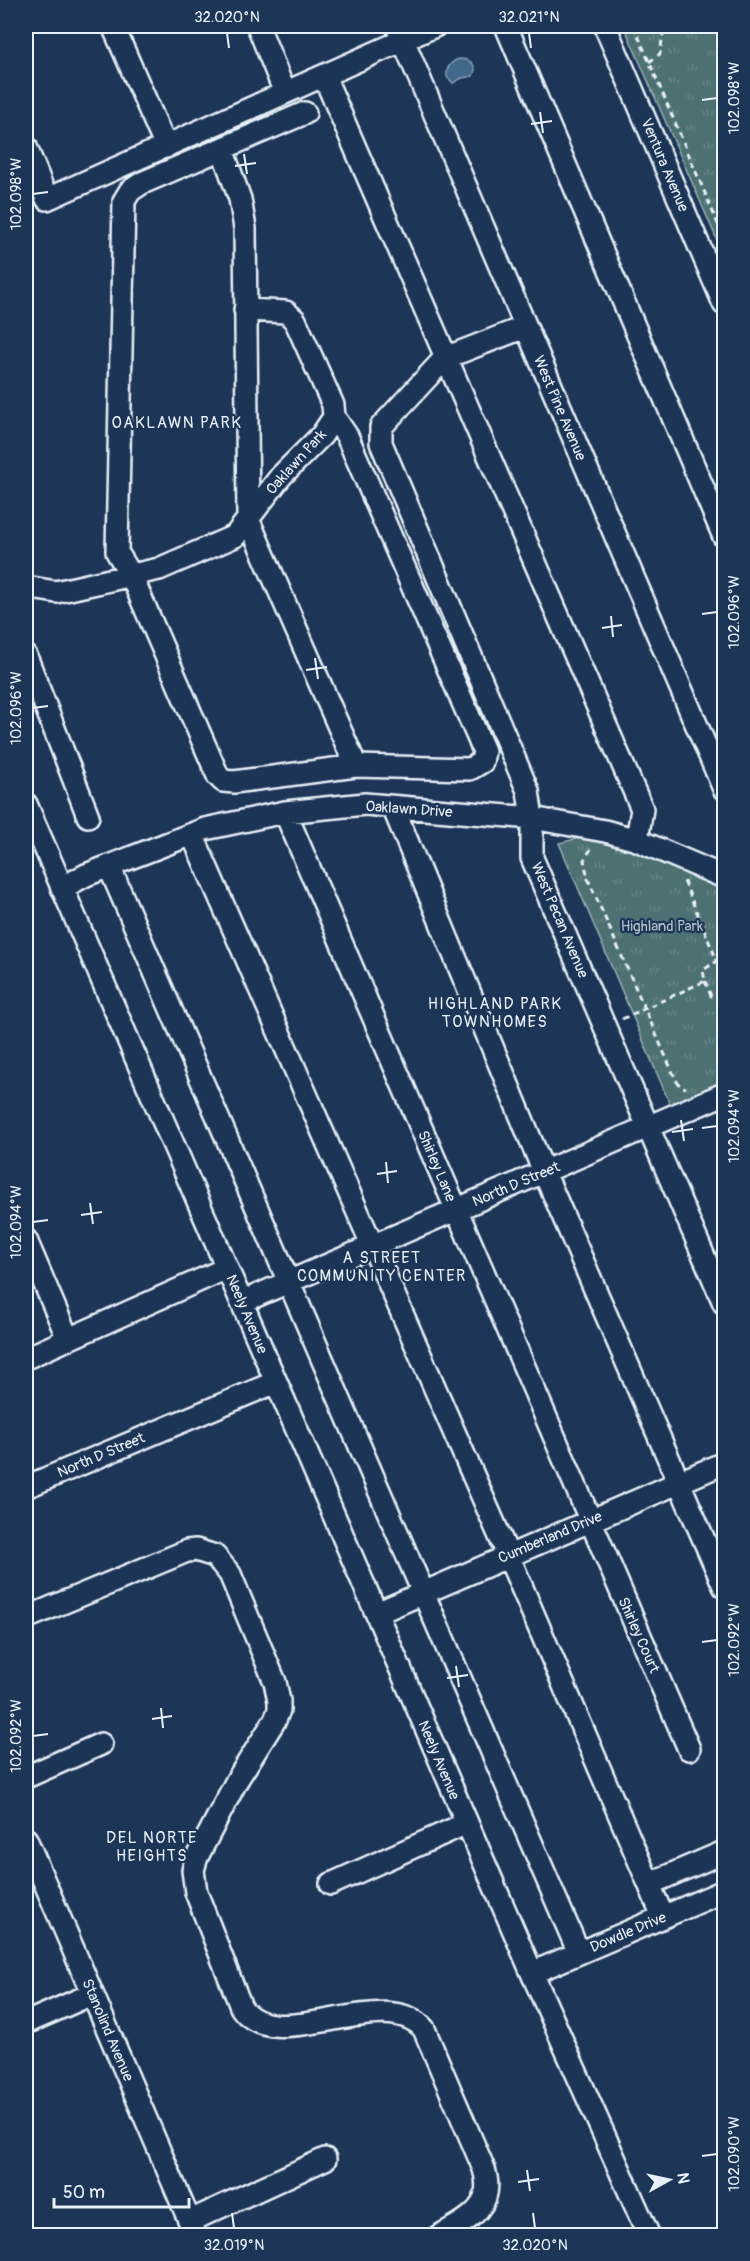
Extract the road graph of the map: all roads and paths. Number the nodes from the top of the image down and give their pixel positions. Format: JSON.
{"nodes":[{"id":1,"x":113,"y":26,"type":"edge"},
{"id":2,"x":258,"y":26,"type":"edge"},
{"id":3,"x":435,"y":26,"type":"edge"},
{"id":4,"x":506,"y":26,"type":"edge"},
{"id":5,"x":605,"y":26,"type":"edge"},
{"id":6,"x":633,"y":26,"type":"edge"},
{"id":7,"x":664,"y":26,"type":"edge"},
{"id":8,"x":400,"y":33,"type":"edge"},
{"id":9,"x":649,"y":62,"type":"junction"},
{"id":10,"x":324,"y":76,"type":"junction"},
{"id":11,"x":285,"y":93,"type":"junction"},
{"id":12,"x":305,"y":113,"type":"dead end"},
{"id":13,"x":26,"y":147,"type":"edge"},
{"id":14,"x":166,"y":147,"type":"junction"},
{"id":15,"x":222,"y":149,"type":"junction"},
{"id":16,"x":724,"y":238,"type":"edge"},
{"id":17,"x":724,"y":304,"type":"edge"},
{"id":18,"x":245,"y":310,"type":"junction"},
{"id":19,"x":525,"y":327,"type":"junction"},
{"id":20,"x":445,"y":358,"type":"junction"},
{"id":21,"x":334,"y":417,"type":"junction"},
{"id":22,"x":248,"y":519,"type":"junction"},
{"id":23,"x":724,"y":537,"type":"edge"},
{"id":24,"x":131,"y":575,"type":"junction"},
{"id":25,"x":26,"y":587,"type":"edge"},
{"id":26,"x":26,"y":656,"type":"edge"},
{"id":27,"x":356,"y":766,"type":"junction"},
{"id":28,"x":724,"y":789,"type":"edge"},
{"id":29,"x":26,"y":804,"type":"edge"},
{"id":30,"x":393,"y":807,"type":"junction"},
{"id":31,"x":285,"y":812,"type":"junction"},
{"id":32,"x":88,"y":816,"type":"dead end"},
{"id":33,"x":532,"y":818,"type":"junction"},
{"id":34,"x":192,"y":834,"type":"junction"},
{"id":35,"x":637,"y":840,"type":"junction"},
{"id":36,"x":586,"y":854,"type":"dead end"},
{"id":37,"x":683,"y":859,"type":"junction"},
{"id":38,"x":109,"y":866,"type":"junction"},
{"id":39,"x":724,"y":877,"type":"edge"},
{"id":40,"x":62,"y":888,"type":"junction"},
{"id":41,"x":724,"y":958,"type":"edge"},
{"id":42,"x":717,"y":961,"type":"junction"},
{"id":43,"x":705,"y":981,"type":"junction"},
{"id":44,"x":724,"y":994,"type":"edge"},
{"id":45,"x":646,"y":1008,"type":"junction"},
{"id":46,"x":606,"y":1027,"type":"junction"},
{"id":47,"x":694,"y":1088,"type":"dead end"},
{"id":48,"x":724,"y":1094,"type":"edge"},
{"id":49,"x":649,"y":1127,"type":"junction"},
{"id":50,"x":544,"y":1172,"type":"junction"},
{"id":51,"x":456,"y":1209,"type":"junction"},
{"id":52,"x":26,"y":1240,"type":"edge"},
{"id":53,"x":373,"y":1245,"type":"junction"},
{"id":54,"x":227,"y":1268,"type":"junction"},
{"id":55,"x":289,"y":1282,"type":"junction"},
{"id":56,"x":242,"y":1302,"type":"junction"},
{"id":57,"x":724,"y":1303,"type":"edge"},
{"id":58,"x":68,"y":1339,"type":"junction"},
{"id":59,"x":26,"y":1358,"type":"edge"},
{"id":60,"x":276,"y":1382,"type":"junction"},
{"id":61,"x":724,"y":1463,"type":"edge"},
{"id":62,"x":681,"y":1481,"type":"junction"},
{"id":63,"x":26,"y":1487,"type":"edge"},
{"id":64,"x":589,"y":1520,"type":"junction"},
{"id":65,"x":508,"y":1555,"type":"junction"},
{"id":66,"x":724,"y":1586,"type":"edge"},
{"id":67,"x":423,"y":1593,"type":"junction"},
{"id":68,"x":376,"y":1613,"type":"junction"},
{"id":69,"x":26,"y":1618,"type":"edge"},
{"id":70,"x":101,"y":1744,"type":"dead end"},
{"id":71,"x":689,"y":1749,"type":"dead end"},
{"id":72,"x":26,"y":1777,"type":"edge"},
{"id":73,"x":467,"y":1823,"type":"junction"},
{"id":74,"x":26,"y":1839,"type":"edge"},
{"id":75,"x":724,"y":1852,"type":"edge"},
{"id":76,"x":331,"y":1884,"type":"dead end"},
{"id":77,"x":649,"y":1884,"type":"junction"},
{"id":78,"x":724,"y":1891,"type":"edge"},
{"id":79,"x":663,"y":1917,"type":"junction"},
{"id":80,"x":579,"y":1953,"type":"junction"},
{"id":81,"x":532,"y":1973,"type":"junction"},
{"id":82,"x":93,"y":1994,"type":"junction"},
{"id":83,"x":26,"y":2023,"type":"edge"},
{"id":84,"x":325,"y":2159,"type":"dead end"},
{"id":85,"x":193,"y":2228,"type":"edge"},
{"id":86,"x":439,"y":2235,"type":"edge"},
{"id":87,"x":649,"y":2235,"type":"edge"}],
"edges":[{"from":1,"to":14,"type":"street"},
{"from":2,"to":11,"type":"street"},
{"from":3,"to":8,"type":"street"},
{"from":4,"to":23,"type":"street"},
{"from":5,"to":17,"type":"street","name":"Ventura Avenue"},
{"from":6,"to":9,"type":"path"},
{"from":7,"to":9,"type":"path"},
{"from":8,"to":10,"type":"street"},
{"from":8,"to":19,"type":"street","name":"West Pine Avenue"},
{"from":9,"to":16,"type":"path"},
{"from":10,"to":11,"type":"street"},
{"from":10,"to":20,"type":"street"},
{"from":11,"to":14,"type":"street"},
{"from":12,"to":15,"type":"street"},
{"from":13,"to":14,"type":"street"},
{"from":15,"to":18,"type":"street","name":"Oaklawn Park"},
{"from":15,"to":24,"type":"street"},
{"from":18,"to":21,"type":"street","name":"Oaklawn Park"},
{"from":18,"to":22,"type":"street","name":"Oaklawn Park"},
{"from":19,"to":20,"type":"street"},
{"from":19,"to":28,"type":"street","name":"West Pine Avenue"},
{"from":20,"to":33,"type":"street","name":"West Pecan Avenue"},
{"from":20,"to":35,"type":"street"},
{"from":21,"to":22,"type":"street","name":"Oaklawn Park"},
{"from":21,"to":27,"type":"street"},
{"from":22,"to":24,"type":"street","name":"Oaklawn Park"},
{"from":22,"to":27,"type":"street","name":"Oaklawn Park"},
{"from":24,"to":25,"type":"street","name":"Oaklawn Park"},
{"from":24,"to":27,"type":"street"},
{"from":26,"to":32,"type":"street"},
{"from":29,"to":40,"type":"street","name":"Neely Avenue"},
{"from":30,"to":31,"type":"street","name":"Oaklawn Drive"},
{"from":30,"to":33,"type":"street","name":"Oaklawn Drive"},
{"from":30,"to":50,"type":"street"},
{"from":31,"to":34,"type":"street","name":"Oaklawn Drive"},
{"from":31,"to":51,"type":"street","name":"Shirley Lane"},
{"from":33,"to":35,"type":"street","name":"Oaklawn Drive"},
{"from":33,"to":46,"type":"street","name":"West Pecan Avenue"},
{"from":34,"to":38,"type":"street","name":"Oaklawn Drive"},
{"from":34,"to":53,"type":"street"},
{"from":35,"to":37,"type":"street","name":"Oaklawn Drive"},
{"from":36,"to":45,"type":"path"},
{"from":37,"to":39,"type":"street","name":"Oaklawn Drive"},
{"from":37,"to":42,"type":"path"},
{"from":38,"to":40,"type":"street","name":"Oaklawn Drive"},
{"from":38,"to":55,"type":"street"},
{"from":40,"to":54,"type":"street","name":"Neely Avenue"},
{"from":41,"to":42,"type":"path"},
{"from":42,"to":43,"type":"path"},
{"from":43,"to":44,"type":"path"},
{"from":43,"to":45,"type":"path"},
{"from":45,"to":46,"type":"path"},
{"from":45,"to":47,"type":"path"},
{"from":46,"to":49,"type":"street","name":"West Pecan Avenue"},
{"from":48,"to":49,"type":"street","name":"North D Street"},
{"from":49,"to":50,"type":"street","name":"North D Street"},
{"from":49,"to":57,"type":"street","name":"West Pecan Avenue"},
{"from":50,"to":51,"type":"street","name":"North D Street"},
{"from":50,"to":62,"type":"street"},
{"from":51,"to":53,"type":"street","name":"North D Street"},
{"from":51,"to":64,"type":"street","name":"Shirley Lane"},
{"from":52,"to":58,"type":"street"},
{"from":53,"to":55,"type":"street","name":"North D Street"},
{"from":53,"to":65,"type":"street"},
{"from":54,"to":56,"type":"street","name":"Neely Avenue"},
{"from":54,"to":58,"type":"street"},
{"from":55,"to":56,"type":"street","name":"North D Street"},
{"from":55,"to":67,"type":"street"},
{"from":56,"to":60,"type":"street","name":"Neely Avenue"},
{"from":58,"to":59,"type":"street"},
{"from":60,"to":63,"type":"street","name":"North D Street"},
{"from":60,"to":68,"type":"street","name":"Neely Avenue"},
{"from":61,"to":62,"type":"street","name":"Cumberland Drive"},
{"from":62,"to":64,"type":"street","name":"Cumberland Drive"},
{"from":62,"to":66,"type":"street"},
{"from":64,"to":65,"type":"street","name":"Cumberland Drive"},
{"from":64,"to":71,"type":"street","name":"Shirley Court"},
{"from":65,"to":67,"type":"street","name":"Cumberland Drive"},
{"from":65,"to":77,"type":"street"},
{"from":67,"to":68,"type":"street","name":"Cumberland Drive"},
{"from":67,"to":80,"type":"street"},
{"from":68,"to":73,"type":"street","name":"Neely Avenue"},
{"from":69,"to":86,"type":"street"},
{"from":70,"to":72,"type":"street"},
{"from":73,"to":76,"type":"street"},
{"from":73,"to":81,"type":"street","name":"Neely Avenue"},
{"from":74,"to":82,"type":"street","name":"Stanolind Avenue"},
{"from":75,"to":77,"type":"street"},
{"from":77,"to":79,"type":"street"},
{"from":78,"to":79,"type":"street","name":"Dowdle Drive"},
{"from":79,"to":80,"type":"street","name":"Dowdle Drive"},
{"from":80,"to":81,"type":"street","name":"Dowdle Drive"},
{"from":81,"to":87,"type":"street","name":"Neely Avenue"},
{"from":82,"to":83,"type":"street"},
{"from":82,"to":85,"type":"street","name":"Stanolind Avenue"},
{"from":84,"to":85,"type":"street","name":"Stanolind Avenue"}]}
